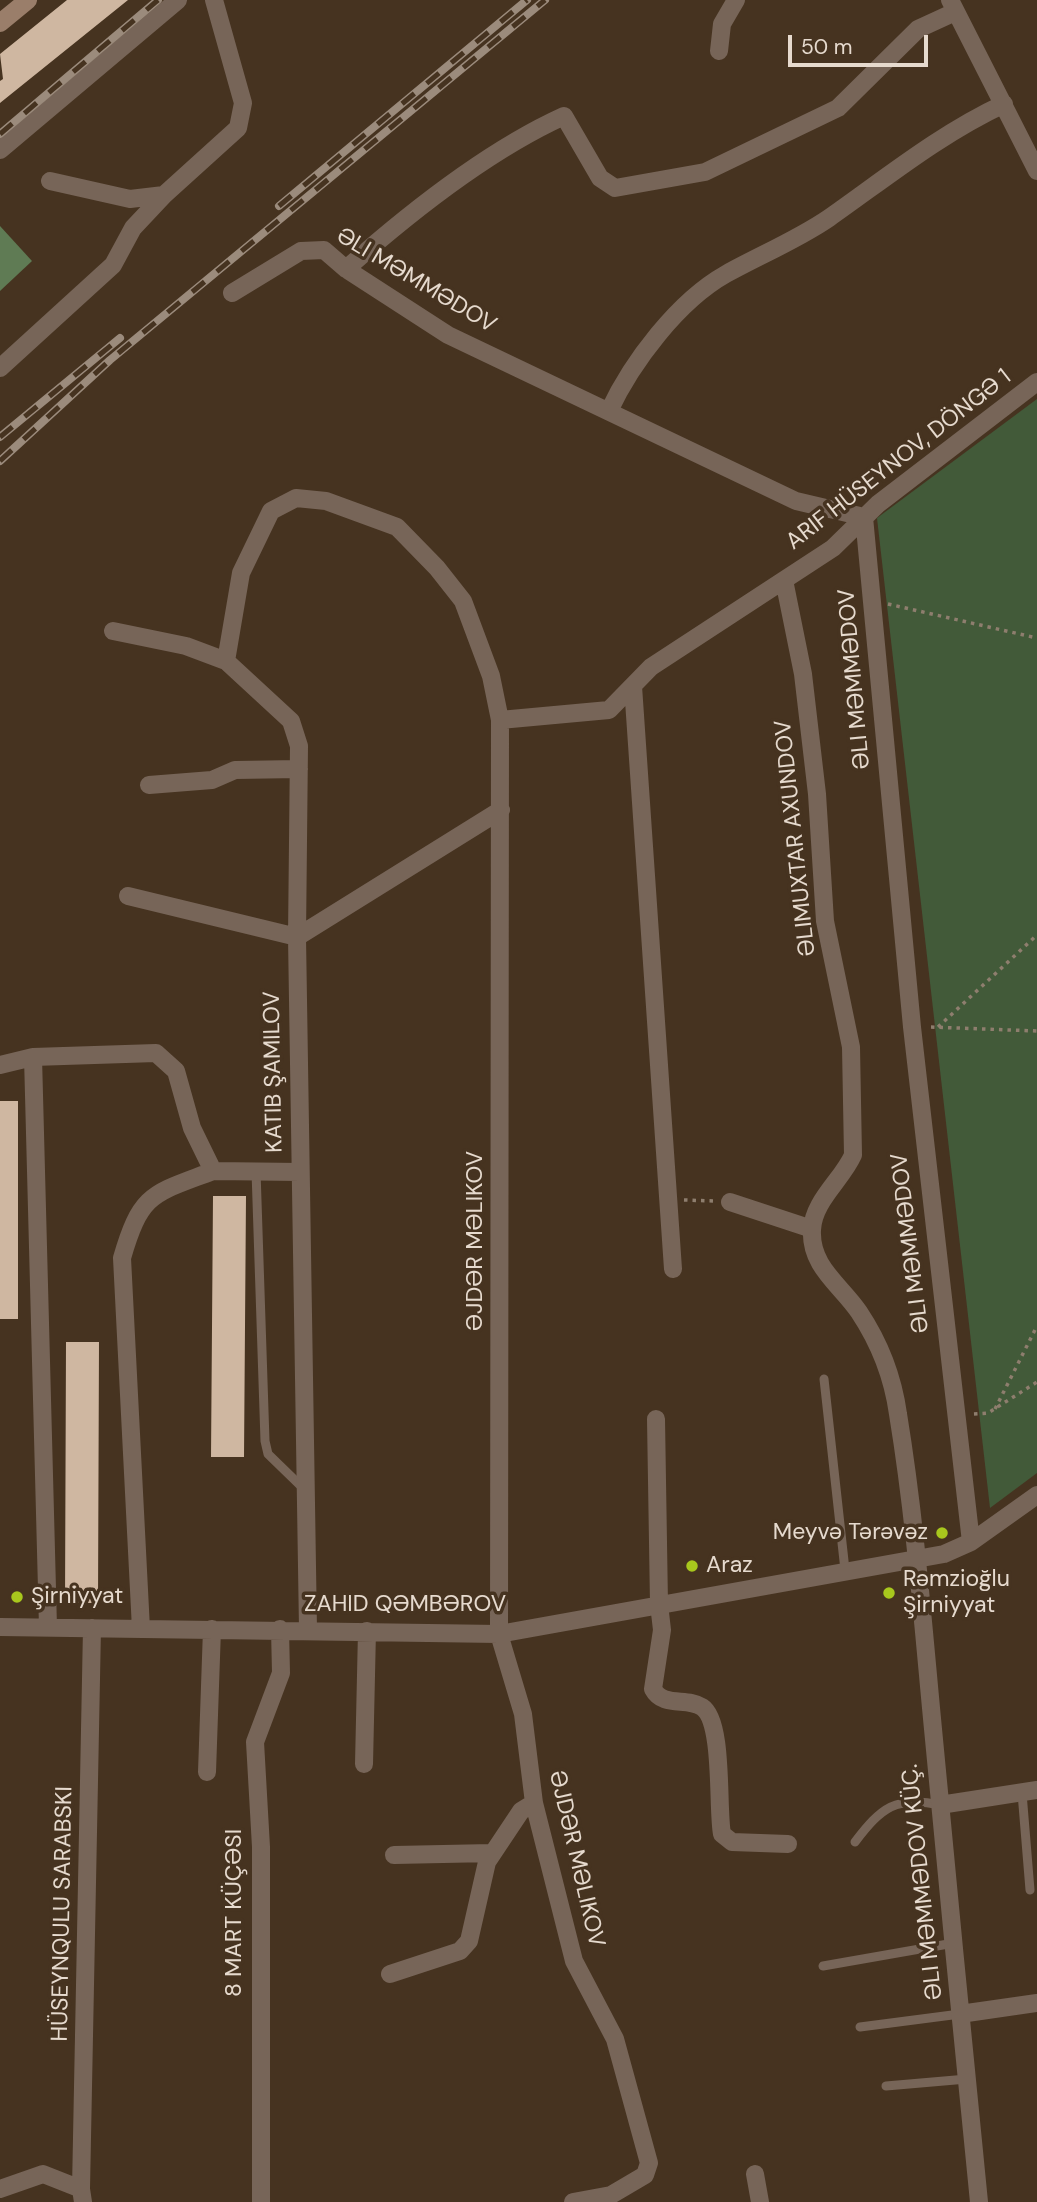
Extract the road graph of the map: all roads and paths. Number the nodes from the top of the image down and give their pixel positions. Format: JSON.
{"nodes":[{"id":1,"x":28,"y":0,"type":"edge"},
{"id":2,"x":178,"y":0,"type":"edge"},
{"id":3,"x":214,"y":0,"type":"edge"},
{"id":4,"x":736,"y":0,"type":"edge"},
{"id":5,"x":952,"y":6,"type":"edge"},
{"id":6,"x":0,"y":23,"type":"edge"},
{"id":7,"x":719,"y":51,"type":"dead end"},
{"id":8,"x":1004,"y":104,"type":"junction"},
{"id":9,"x":0,"y":150,"type":"edge"},
{"id":10,"x":1037,"y":171,"type":"edge"},
{"id":11,"x":50,"y":181,"type":"dead end"},
{"id":12,"x":164,"y":195,"type":"junction"},
{"id":13,"x":346,"y":269,"type":"junction"},
{"id":14,"x":232,"y":293,"type":"dead end"},
{"id":15,"x":0,"y":368,"type":"edge"},
{"id":16,"x":1037,"y":382,"type":"edge"},
{"id":17,"x":609,"y":411,"type":"junction"},
{"id":18,"x":864,"y":517,"type":"junction"},
{"id":19,"x":784,"y":580,"type":"junction"},
{"id":20,"x":872,"y":600,"type":"junction"},
{"id":21,"x":113,"y":631,"type":"dead end"},
{"id":22,"x":1037,"y":638,"type":"edge"},
{"id":23,"x":226,"y":661,"type":"junction"},
{"id":24,"x":633,"y":686,"type":"junction"},
{"id":25,"x":500,"y":720,"type":"junction"},
{"id":26,"x":299,"y":769,"type":"junction"},
{"id":27,"x":149,"y":785,"type":"dead end"},
{"id":28,"x":501,"y":810,"type":"junction"},
{"id":29,"x":128,"y":896,"type":"dead end"},
{"id":30,"x":1037,"y":935,"type":"edge"},
{"id":31,"x":296,"y":937,"type":"junction"},
{"id":32,"x":1037,"y":1031,"type":"edge"},
{"id":33,"x":33,"y":1057,"type":"junction"},
{"id":34,"x":0,"y":1066,"type":"edge"},
{"id":35,"x":214,"y":1171,"type":"junction"},
{"id":36,"x":256,"y":1171,"type":"junction"},
{"id":37,"x":300,"y":1172,"type":"junction"},
{"id":38,"x":668,"y":1199,"type":"junction"},
{"id":39,"x":730,"y":1202,"type":"joint"},
{"id":40,"x":812,"y":1229,"type":"junction"},
{"id":41,"x":673,"y":1269,"type":"dead end"},
{"id":42,"x":1037,"y":1326,"type":"edge"},
{"id":43,"x":824,"y":1379,"type":"dead end"},
{"id":44,"x":1037,"y":1382,"type":"edge"},
{"id":45,"x":656,"y":1419,"type":"dead end"},
{"id":46,"x":305,"y":1490,"type":"junction"},
{"id":47,"x":1037,"y":1494,"type":"edge"},
{"id":48,"x":971,"y":1542,"type":"junction"},
{"id":49,"x":916,"y":1558,"type":"junction"},
{"id":50,"x":845,"y":1570,"type":"junction"},
{"id":51,"x":659,"y":1604,"type":"junction"},
{"id":52,"x":0,"y":1627,"type":"edge"},
{"id":53,"x":48,"y":1627,"type":"junction"},
{"id":54,"x":92,"y":1628,"type":"junction"},
{"id":55,"x":141,"y":1629,"type":"junction"},
{"id":56,"x":212,"y":1629,"type":"junction"},
{"id":57,"x":280,"y":1629,"type":"junction"},
{"id":58,"x":308,"y":1629,"type":"junction"},
{"id":59,"x":367,"y":1631,"type":"junction"},
{"id":60,"x":499,"y":1634,"type":"junction"},
{"id":61,"x":364,"y":1764,"type":"dead end"},
{"id":62,"x":207,"y":1772,"type":"dead end"},
{"id":63,"x":1030,"y":1791,"type":"edge"},
{"id":64,"x":534,"y":1802,"type":"junction"},
{"id":65,"x":940,"y":1805,"type":"junction"},
{"id":66,"x":855,"y":1842,"type":"dead end"},
{"id":67,"x":788,"y":1844,"type":"dead end"},
{"id":68,"x":492,"y":1853,"type":"junction"},
{"id":69,"x":394,"y":1855,"type":"dead end"},
{"id":70,"x":1030,"y":1891,"type":"dead end"},
{"id":71,"x":954,"y":1943,"type":"junction"},
{"id":72,"x":823,"y":1966,"type":"dead end"},
{"id":73,"x":390,"y":1974,"type":"dead end"},
{"id":74,"x":1037,"y":2003,"type":"edge"},
{"id":75,"x":960,"y":2014,"type":"junction"},
{"id":76,"x":860,"y":2027,"type":"dead end"},
{"id":77,"x":967,"y":2079,"type":"junction"},
{"id":78,"x":886,"y":2086,"type":"dead end"},
{"id":79,"x":755,"y":2174,"type":"dead end"},
{"id":80,"x":0,"y":2189,"type":"edge"},
{"id":81,"x":82,"y":2196,"type":"edge"},
{"id":82,"x":261,"y":2202,"type":"edge"},
{"id":83,"x":573,"y":2202,"type":"edge"},
{"id":84,"x":760,"y":2202,"type":"edge"},
{"id":85,"x":978,"y":2202,"type":"edge"}],
"edges":[{"from":1,"to":6,"type":"main road"},
{"from":2,"to":9,"type":"street"},
{"from":3,"to":12,"type":"street"},
{"from":4,"to":7,"type":"street"},
{"from":5,"to":8,"type":"street"},
{"from":5,"to":13,"type":"street"},
{"from":8,"to":10,"type":"street"},
{"from":8,"to":17,"type":"street"},
{"from":11,"to":12,"type":"street"},
{"from":12,"to":15,"type":"street"},
{"from":13,"to":14,"type":"street","name":"ƏLI MƏMMƏDOV"},
{"from":13,"to":17,"type":"street","name":"ƏLI MƏMMƏDOV"},
{"from":16,"to":18,"type":"street","name":"ARIF HÜSEYNOV, DÖNGƏ 1"},
{"from":17,"to":18,"type":"street","name":"ƏLI MƏMMƏDOV"},
{"from":18,"to":19,"type":"street","name":"ARIF HÜSEYNOV, DÖNGƏ 1"},
{"from":18,"to":20,"type":"street","name":"ƏLI MƏMMƏDOV"},
{"from":19,"to":24,"type":"street","name":"ARIF HÜSEYNOV, DÖNGƏ 1"},
{"from":19,"to":40,"type":"street","name":"ƏLIMUXTAR AXUNDOV"},
{"from":20,"to":22,"type":"path"},
{"from":20,"to":48,"type":"street","name":"ƏLI MƏMMƏDOV"},
{"from":21,"to":23,"type":"street","name":"KATIB ŞAMILOV"},
{"from":23,"to":25,"type":"street","name":"ƏJDƏR MƏLIKOV"},
{"from":23,"to":26,"type":"street","name":"KATIB ŞAMILOV"},
{"from":24,"to":25,"type":"street","name":"ARIF HÜSEYNOV, DÖNGƏ 1"},
{"from":24,"to":38,"type":"street"},
{"from":25,"to":28,"type":"street","name":"ƏJDƏR MƏLIKOV"},
{"from":26,"to":27,"type":"street"},
{"from":26,"to":31,"type":"street","name":"KATIB ŞAMILOV"},
{"from":28,"to":31,"type":"street"},
{"from":28,"to":60,"type":"street","name":"ƏJDƏR MƏLIKOV"},
{"from":29,"to":31,"type":"street"},
{"from":30,"to":32,"type":"path"},
{"from":31,"to":37,"type":"street","name":"KATIB ŞAMILOV"},
{"from":33,"to":34,"type":"street"},
{"from":33,"to":35,"type":"street"},
{"from":33,"to":53,"type":"street"},
{"from":35,"to":36,"type":"street"},
{"from":35,"to":55,"type":"street"},
{"from":36,"to":37,"type":"street"},
{"from":36,"to":46,"type":"lane"},
{"from":37,"to":46,"type":"street","name":"KATIB ŞAMILOV"},
{"from":38,"to":39,"type":"path"},
{"from":38,"to":41,"type":"street"},
{"from":39,"to":40,"type":"street"},
{"from":40,"to":49,"type":"street"},
{"from":42,"to":44,"type":"path"},
{"from":43,"to":50,"type":"lane"},
{"from":45,"to":51,"type":"street"},
{"from":46,"to":58,"type":"street","name":"KATIB ŞAMILOV"},
{"from":47,"to":48,"type":"street","name":"ZAHID QƏMBƏROV"},
{"from":48,"to":49,"type":"street","name":"ZAHID QƏMBƏROV"},
{"from":49,"to":50,"type":"street","name":"ZAHID QƏMBƏROV"},
{"from":49,"to":65,"type":"street","name":"ƏLI MƏMMƏDOV KÜÇ."},
{"from":50,"to":51,"type":"street","name":"ZAHID QƏMBƏROV"},
{"from":51,"to":60,"type":"street","name":"ZAHID QƏMBƏROV"},
{"from":51,"to":67,"type":"street"},
{"from":52,"to":53,"type":"street","name":"ZAHID QƏMBƏROV"},
{"from":53,"to":54,"type":"street","name":"ZAHID QƏMBƏROV"},
{"from":54,"to":55,"type":"street","name":"ZAHID QƏMBƏROV"},
{"from":54,"to":81,"type":"street","name":"HÜSEYNQULU SARABSKI"},
{"from":55,"to":56,"type":"street","name":"ZAHID QƏMBƏROV"},
{"from":56,"to":57,"type":"street","name":"ZAHID QƏMBƏROV"},
{"from":56,"to":62,"type":"street"},
{"from":57,"to":58,"type":"street","name":"ZAHID QƏMBƏROV"},
{"from":57,"to":82,"type":"street","name":"8 MART KÜÇƏSI"},
{"from":58,"to":59,"type":"street","name":"ZAHID QƏMBƏROV"},
{"from":59,"to":60,"type":"street","name":"ZAHID QƏMBƏROV"},
{"from":59,"to":61,"type":"street"},
{"from":60,"to":64,"type":"street","name":"ƏJDƏR MƏLIKOV"},
{"from":63,"to":65,"type":"street"},
{"from":63,"to":70,"type":"lane"},
{"from":64,"to":68,"type":"street"},
{"from":64,"to":83,"type":"street","name":"ƏJDƏR MƏLIKOV"},
{"from":65,"to":66,"type":"lane"},
{"from":65,"to":71,"type":"street","name":"ƏLI MƏMMƏDOV KÜÇ."},
{"from":68,"to":69,"type":"street"},
{"from":68,"to":73,"type":"street"},
{"from":71,"to":72,"type":"lane"},
{"from":71,"to":75,"type":"street","name":"ƏLI MƏMMƏDOV KÜÇ."},
{"from":74,"to":75,"type":"street"},
{"from":75,"to":76,"type":"lane"},
{"from":75,"to":77,"type":"street","name":"ƏLI MƏMMƏDOV KÜÇ."},
{"from":77,"to":78,"type":"lane"},
{"from":77,"to":85,"type":"street","name":"ƏLI MƏMMƏDOV KÜÇ."},
{"from":79,"to":84,"type":"street"},
{"from":80,"to":81,"type":"street"}]}
